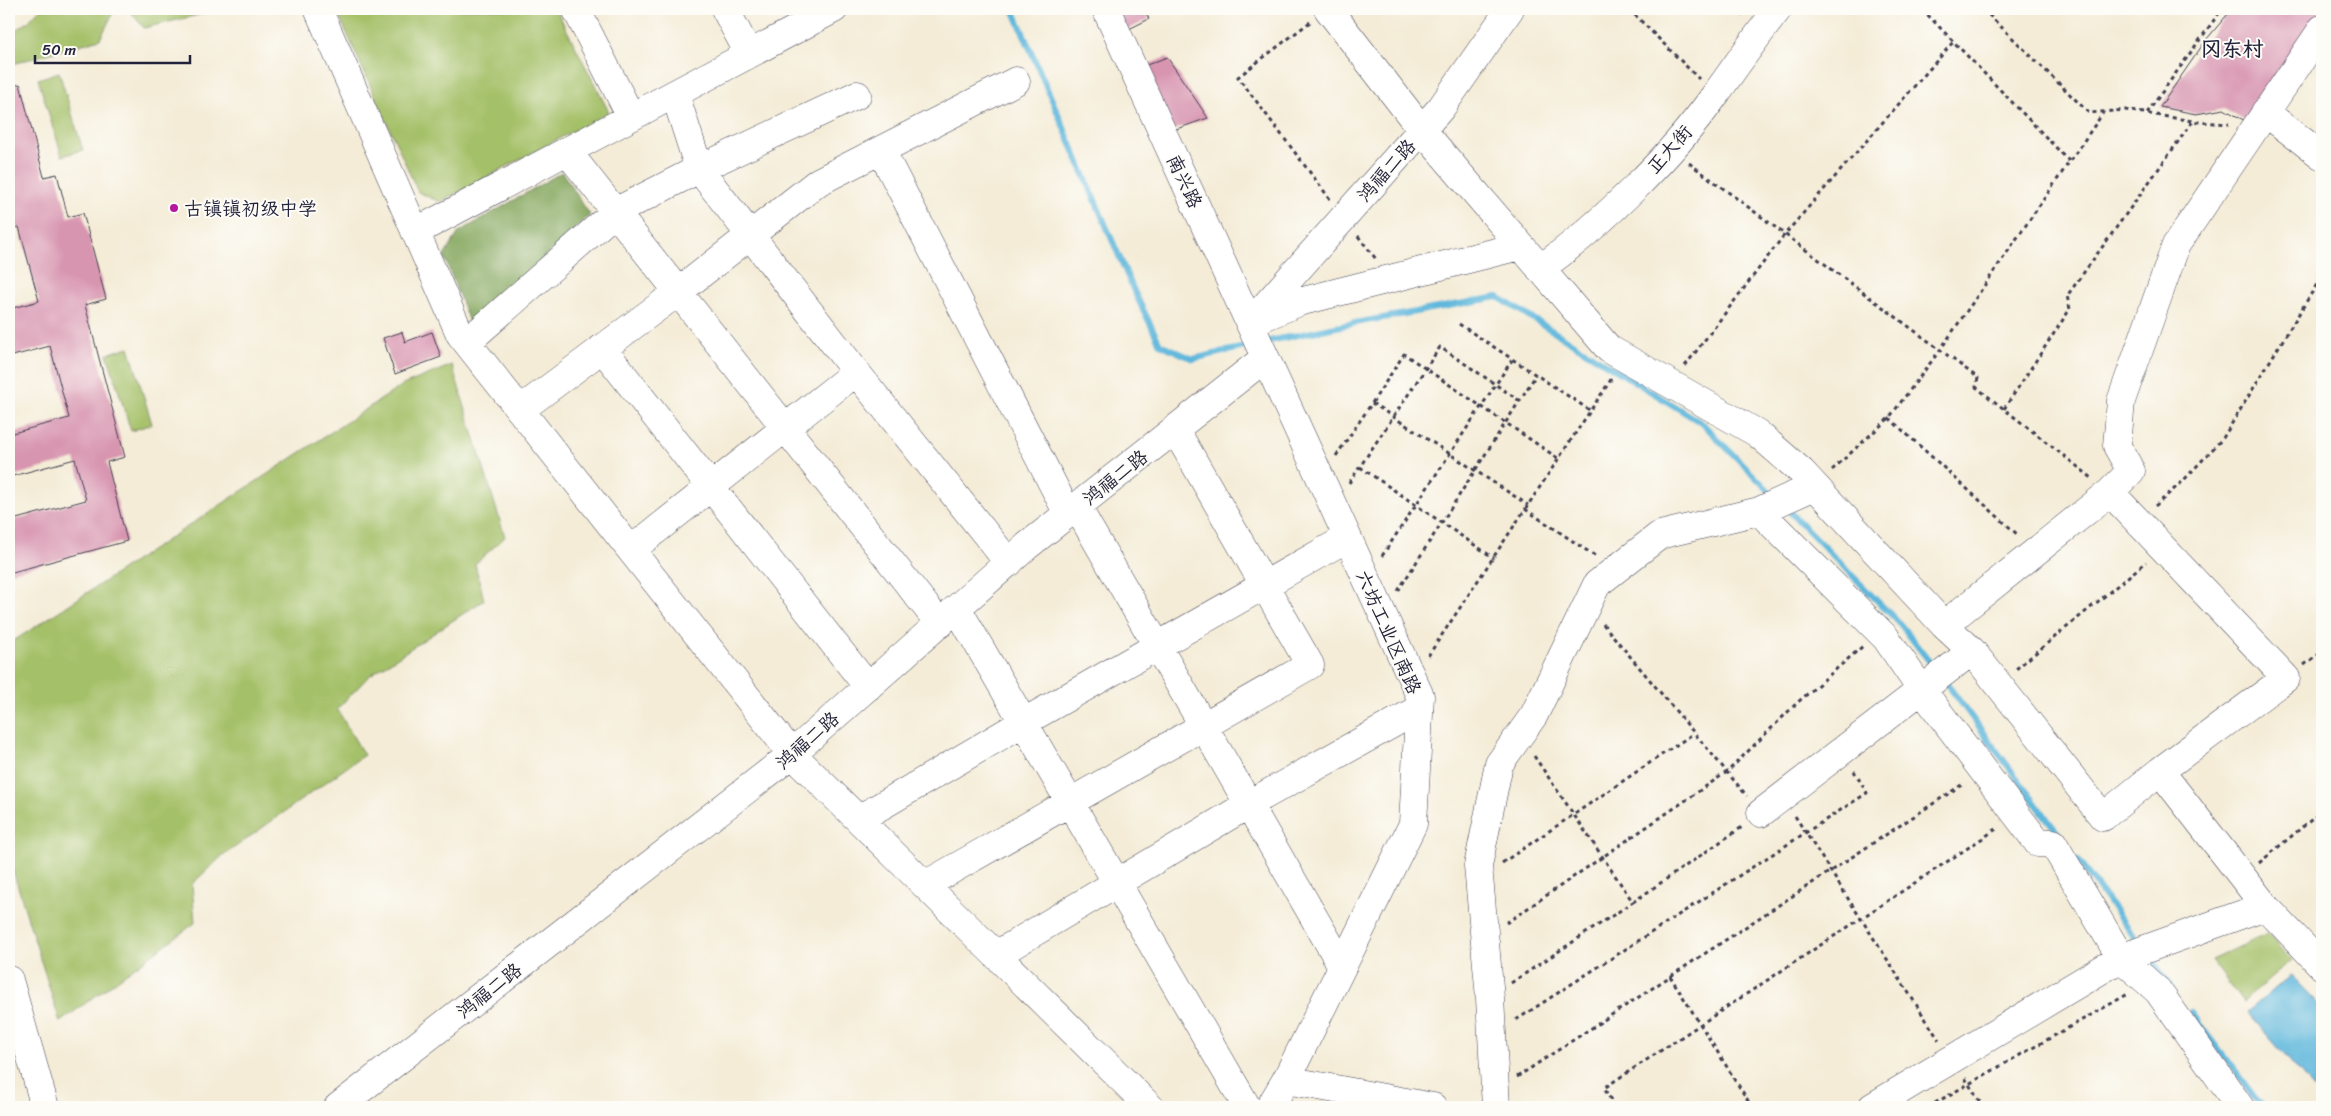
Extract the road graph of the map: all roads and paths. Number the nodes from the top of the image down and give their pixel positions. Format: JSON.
{"nodes":[{"id":1,"x":318,"y":9,"type":"edge"},
{"id":2,"x":576,"y":9,"type":"edge"},
{"id":3,"x":725,"y":9,"type":"edge"},
{"id":4,"x":834,"y":9,"type":"edge"},
{"id":5,"x":1106,"y":9,"type":"edge"},
{"id":6,"x":1510,"y":9,"type":"edge"},
{"id":7,"x":1630,"y":9,"type":"edge"},
{"id":8,"x":1778,"y":9,"type":"edge"},
{"id":9,"x":1922,"y":9,"type":"edge"},
{"id":10,"x":1983,"y":9,"type":"edge"},
{"id":11,"x":2220,"y":9,"type":"edge"},
{"id":12,"x":1320,"y":14,"type":"edge"},
{"id":13,"x":2322,"y":28,"type":"edge"},
{"id":14,"x":1954,"y":41,"type":"junction"},
{"id":15,"x":748,"y":54,"type":"junction"},
{"id":16,"x":1016,"y":81,"type":"dead end"},
{"id":17,"x":674,"y":94,"type":"junction"},
{"id":18,"x":857,"y":95,"type":"dead end"},
{"id":19,"x":1715,"y":96,"type":"junction"},
{"id":20,"x":2103,"y":112,"type":"junction"},
{"id":21,"x":2147,"y":114,"type":"junction"},
{"id":22,"x":631,"y":117,"type":"junction"},
{"id":23,"x":2193,"y":121,"type":"junction"},
{"id":24,"x":2258,"y":122,"type":"junction"},
{"id":25,"x":1422,"y":130,"type":"junction"},
{"id":26,"x":880,"y":150,"type":"junction"},
{"id":27,"x":1670,"y":150,"type":"junction"},
{"id":28,"x":567,"y":151,"type":"junction"},
{"id":29,"x":2322,"y":156,"type":"edge"},
{"id":30,"x":2069,"y":161,"type":"junction"},
{"id":31,"x":700,"y":168,"type":"junction"},
{"id":32,"x":615,"y":212,"type":"junction"},
{"id":33,"x":1344,"y":217,"type":"junction"},
{"id":34,"x":415,"y":232,"type":"junction"},
{"id":35,"x":1785,"y":234,"type":"junction"},
{"id":36,"x":751,"y":235,"type":"junction"},
{"id":37,"x":1520,"y":246,"type":"junction"},
{"id":38,"x":1540,"y":269,"type":"junction"},
{"id":39,"x":2322,"y":276,"type":"edge"},
{"id":40,"x":1391,"y":279,"type":"junction"},
{"id":41,"x":678,"y":292,"type":"junction"},
{"id":42,"x":1459,"y":324,"type":"dead end"},
{"id":43,"x":467,"y":342,"type":"junction"},
{"id":44,"x":1258,"y":342,"type":"junction"},
{"id":45,"x":602,"y":348,"type":"junction"},
{"id":46,"x":1940,"y":350,"type":"junction"},
{"id":47,"x":1512,"y":360,"type":"junction"},
{"id":48,"x":1425,"y":369,"type":"junction"},
{"id":49,"x":856,"y":372,"type":"junction"},
{"id":50,"x":1536,"y":375,"type":"junction"},
{"id":51,"x":1608,"y":384,"type":"dead end"},
{"id":52,"x":1671,"y":384,"type":"junction"},
{"id":53,"x":1520,"y":401,"type":"junction"},
{"id":54,"x":1372,"y":403,"type":"junction"},
{"id":55,"x":1482,"y":407,"type":"junction"},
{"id":56,"x":2004,"y":409,"type":"junction"},
{"id":57,"x":520,"y":410,"type":"junction"},
{"id":58,"x":1591,"y":411,"type":"junction"},
{"id":59,"x":1394,"y":418,"type":"junction"},
{"id":60,"x":1889,"y":418,"type":"junction"},
{"id":61,"x":1506,"y":423,"type":"junction"},
{"id":62,"x":785,"y":427,"type":"junction"},
{"id":63,"x":1175,"y":429,"type":"junction"},
{"id":64,"x":1450,"y":454,"type":"junction"},
{"id":65,"x":1559,"y":459,"type":"junction"},
{"id":66,"x":1360,"y":467,"type":"junction"},
{"id":67,"x":1475,"y":471,"type":"junction"},
{"id":68,"x":1320,"y":479,"type":"junction"},
{"id":69,"x":710,"y":486,"type":"junction"},
{"id":70,"x":1815,"y":486,"type":"junction"},
{"id":71,"x":2110,"y":492,"type":"junction"},
{"id":72,"x":1416,"y":505,"type":"junction"},
{"id":73,"x":1528,"y":505,"type":"junction"},
{"id":74,"x":1333,"y":507,"type":"junction"},
{"id":75,"x":1525,"y":509,"type":"junction"},
{"id":76,"x":1072,"y":511,"type":"junction"},
{"id":77,"x":1759,"y":511,"type":"junction"},
{"id":78,"x":2138,"y":522,"type":"junction"},
{"id":79,"x":1347,"y":538,"type":"junction"},
{"id":80,"x":2163,"y":548,"type":"junction"},
{"id":81,"x":631,"y":550,"type":"junction"},
{"id":82,"x":2035,"y":550,"type":"junction"},
{"id":83,"x":1494,"y":558,"type":"junction"},
{"id":84,"x":1009,"y":563,"type":"junction"},
{"id":85,"x":1616,"y":569,"type":"junction"},
{"id":86,"x":1366,"y":579,"type":"junction"},
{"id":87,"x":1264,"y":585,"type":"junction"},
{"id":88,"x":1587,"y":605,"type":"junction"},
{"id":89,"x":1383,"y":615,"type":"junction"},
{"id":90,"x":948,"y":616,"type":"junction"},
{"id":91,"x":1944,"y":625,"type":"junction"},
{"id":92,"x":1879,"y":631,"type":"junction"},
{"id":93,"x":1157,"y":645,"type":"junction"},
{"id":94,"x":1972,"y":651,"type":"junction"},
{"id":95,"x":1412,"y":680,"type":"junction"},
{"id":96,"x":1998,"y":684,"type":"junction"},
{"id":97,"x":868,"y":687,"type":"junction"},
{"id":98,"x":1921,"y":689,"type":"junction"},
{"id":99,"x":1419,"y":709,"type":"junction"},
{"id":100,"x":1024,"y":722,"type":"junction"},
{"id":101,"x":1204,"y":726,"type":"junction"},
{"id":102,"x":1694,"y":733,"type":"junction"},
{"id":103,"x":1520,"y":734,"type":"junction"},
{"id":104,"x":1842,"y":750,"type":"junction"},
{"id":105,"x":792,"y":754,"type":"junction"},
{"id":106,"x":1983,"y":770,"type":"junction"},
{"id":107,"x":2160,"y":771,"type":"junction"},
{"id":108,"x":1727,"y":772,"type":"junction"},
{"id":109,"x":1783,"y":796,"type":"junction"},
{"id":110,"x":1071,"y":803,"type":"junction"},
{"id":111,"x":1249,"y":804,"type":"junction"},
{"id":112,"x":2322,"y":811,"type":"edge"},
{"id":113,"x":1761,"y":813,"type":"junction"},
{"id":114,"x":1574,"y":815,"type":"junction"},
{"id":115,"x":2016,"y":815,"type":"junction"},
{"id":116,"x":859,"y":820,"type":"junction"},
{"id":117,"x":1806,"y":832,"type":"junction"},
{"id":118,"x":1603,"y":858,"type":"junction"},
{"id":119,"x":2243,"y":877,"type":"junction"},
{"id":120,"x":1479,"y":879,"type":"junction"},
{"id":121,"x":1117,"y":883,"type":"junction"},
{"id":122,"x":925,"y":885,"type":"junction"},
{"id":123,"x":1633,"y":902,"type":"junction"},
{"id":124,"x":2265,"y":906,"type":"junction"},
{"id":125,"x":1861,"y":918,"type":"junction"},
{"id":126,"x":1484,"y":938,"type":"junction"},
{"id":127,"x":996,"y":955,"type":"junction"},
{"id":128,"x":2121,"y":958,"type":"junction"},
{"id":129,"x":1342,"y":966,"type":"junction"},
{"id":130,"x":2322,"y":966,"type":"edge"},
{"id":131,"x":1670,"y":976,"type":"junction"},
{"id":132,"x":9,"y":980,"type":"edge"},
{"id":133,"x":2148,"y":982,"type":"junction"},
{"id":134,"x":1490,"y":998,"type":"junction"},
{"id":135,"x":1699,"y":1023,"type":"junction"},
{"id":136,"x":1492,"y":1035,"type":"junction"},
{"id":137,"x":1951,"y":1059,"type":"junction"},
{"id":138,"x":1286,"y":1080,"type":"junction"},
{"id":139,"x":1971,"y":1085,"type":"junction"},
{"id":140,"x":1496,"y":1099,"type":"edge"},
{"id":141,"x":1364,"y":1101,"type":"edge"},
{"id":142,"x":45,"y":1107,"type":"edge"},
{"id":143,"x":338,"y":1107,"type":"edge"},
{"id":144,"x":1150,"y":1107,"type":"edge"},
{"id":145,"x":1248,"y":1107,"type":"edge"},
{"id":146,"x":1270,"y":1107,"type":"edge"},
{"id":147,"x":1433,"y":1107,"type":"edge"},
{"id":148,"x":1615,"y":1107,"type":"edge"},
{"id":149,"x":1752,"y":1107,"type":"edge"},
{"id":150,"x":1872,"y":1107,"type":"edge"},
{"id":151,"x":1928,"y":1107,"type":"edge"},
{"id":152,"x":1982,"y":1107,"type":"edge"},
{"id":153,"x":2240,"y":1107,"type":"edge"}],
"edges":[{"from":1,"to":34,"type":"street"},
{"from":2,"to":22,"type":"street"},
{"from":3,"to":15,"type":"street"},
{"from":4,"to":15,"type":"street"},
{"from":5,"to":44,"type":"street","name":"南兴路"},
{"from":6,"to":25,"type":"street","name":"鸿福二路"},
{"from":7,"to":19,"type":"path"},
{"from":8,"to":19,"type":"street","name":"正大街"},
{"from":9,"to":14,"type":"path"},
{"from":10,"to":20,"type":"path"},
{"from":11,"to":21,"type":"path"},
{"from":12,"to":25,"type":"street"},
{"from":12,"to":33,"type":"path"},
{"from":13,"to":24,"type":"street"},
{"from":14,"to":30,"type":"path"},
{"from":14,"to":35,"type":"path"},
{"from":15,"to":17,"type":"street"},
{"from":16,"to":26,"type":"street"},
{"from":17,"to":22,"type":"street"},
{"from":17,"to":31,"type":"street"},
{"from":18,"to":31,"type":"street"},
{"from":19,"to":27,"type":"street","name":"正大街"},
{"from":20,"to":21,"type":"path"},
{"from":20,"to":30,"type":"path"},
{"from":21,"to":23,"type":"path"},
{"from":22,"to":28,"type":"street"},
{"from":23,"to":24,"type":"path"},
{"from":23,"to":56,"type":"path"},
{"from":24,"to":29,"type":"street"},
{"from":24,"to":71,"type":"street"},
{"from":25,"to":33,"type":"street","name":"鸿福二路"},
{"from":25,"to":37,"type":"street"},
{"from":26,"to":36,"type":"street"},
{"from":26,"to":76,"type":"street"},
{"from":27,"to":35,"type":"path"},
{"from":27,"to":38,"type":"street","name":"正大街"},
{"from":28,"to":32,"type":"street"},
{"from":28,"to":34,"type":"street"},
{"from":30,"to":46,"type":"path"},
{"from":31,"to":32,"type":"street"},
{"from":31,"to":36,"type":"street"},
{"from":32,"to":41,"type":"street"},
{"from":32,"to":43,"type":"street"},
{"from":33,"to":40,"type":"path"},
{"from":33,"to":44,"type":"street","name":"鸿福二路"},
{"from":34,"to":43,"type":"street"},
{"from":35,"to":46,"type":"path"},
{"from":35,"to":52,"type":"path"},
{"from":36,"to":41,"type":"street"},
{"from":36,"to":49,"type":"street"},
{"from":37,"to":38,"type":"street"},
{"from":37,"to":40,"type":"street"},
{"from":38,"to":52,"type":"street"},
{"from":39,"to":78,"type":"path"},
{"from":40,"to":44,"type":"street"},
{"from":41,"to":45,"type":"street"},
{"from":41,"to":62,"type":"street"},
{"from":42,"to":47,"type":"path"},
{"from":43,"to":57,"type":"street"},
{"from":44,"to":63,"type":"street","name":"鸿福二路"},
{"from":44,"to":68,"type":"street","name":"六坊工业区南路"},
{"from":45,"to":57,"type":"street"},
{"from":45,"to":69,"type":"street"},
{"from":46,"to":56,"type":"path"},
{"from":46,"to":60,"type":"path"},
{"from":47,"to":50,"type":"path"},
{"from":47,"to":55,"type":"path"},
{"from":48,"to":53,"type":"path"},
{"from":48,"to":54,"type":"path"},
{"from":48,"to":55,"type":"path"},
{"from":48,"to":59,"type":"path"},
{"from":49,"to":62,"type":"street"},
{"from":49,"to":84,"type":"street"},
{"from":50,"to":53,"type":"path"},
{"from":50,"to":58,"type":"path"},
{"from":51,"to":58,"type":"path"},
{"from":52,"to":70,"type":"street"},
{"from":53,"to":61,"type":"path"},
{"from":54,"to":59,"type":"path"},
{"from":54,"to":68,"type":"path"},
{"from":55,"to":61,"type":"path"},
{"from":55,"to":64,"type":"path"},
{"from":56,"to":71,"type":"path"},
{"from":57,"to":81,"type":"street"},
{"from":58,"to":65,"type":"path"},
{"from":59,"to":64,"type":"path"},
{"from":59,"to":66,"type":"path"},
{"from":60,"to":70,"type":"path"},
{"from":60,"to":82,"type":"path"},
{"from":61,"to":65,"type":"path"},
{"from":61,"to":67,"type":"path"},
{"from":62,"to":69,"type":"street"},
{"from":62,"to":90,"type":"street"},
{"from":63,"to":76,"type":"street","name":"鸿福二路"},
{"from":63,"to":87,"type":"street"},
{"from":64,"to":67,"type":"path"},
{"from":64,"to":72,"type":"path"},
{"from":65,"to":73,"type":"path"},
{"from":66,"to":72,"type":"path"},
{"from":66,"to":74,"type":"path"},
{"from":67,"to":73,"type":"path"},
{"from":67,"to":89,"type":"path"},
{"from":68,"to":74,"type":"street","name":"六坊工业区南路"},
{"from":69,"to":81,"type":"street"},
{"from":69,"to":97,"type":"street"},
{"from":70,"to":77,"type":"street"},
{"from":70,"to":91,"type":"street"},
{"from":71,"to":78,"type":"street"},
{"from":71,"to":82,"type":"street"},
{"from":72,"to":83,"type":"path"},
{"from":72,"to":86,"type":"path"},
{"from":73,"to":75,"type":"path"},
{"from":74,"to":79,"type":"street","name":"六坊工业区南路"},
{"from":75,"to":83,"type":"path"},
{"from":75,"to":85,"type":"path"},
{"from":76,"to":84,"type":"street","name":"鸿福二路"},
{"from":76,"to":93,"type":"street"},
{"from":77,"to":85,"type":"street"},
{"from":77,"to":92,"type":"street"},
{"from":78,"to":80,"type":"street"},
{"from":79,"to":86,"type":"street","name":"六坊工业区南路"},
{"from":79,"to":87,"type":"street"},
{"from":80,"to":96,"type":"path"},
{"from":80,"to":107,"type":"street"},
{"from":81,"to":105,"type":"street"},
{"from":82,"to":91,"type":"street"},
{"from":83,"to":95,"type":"path"},
{"from":84,"to":90,"type":"street","name":"鸿福二路"},
{"from":85,"to":88,"type":"street"},
{"from":86,"to":89,"type":"street","name":"六坊工业区南路"},
{"from":87,"to":93,"type":"street"},
{"from":87,"to":101,"type":"street"},
{"from":88,"to":102,"type":"path"},
{"from":88,"to":103,"type":"street"},
{"from":89,"to":95,"type":"street","name":"六坊工业区南路"},
{"from":90,"to":97,"type":"street","name":"鸿福二路"},
{"from":90,"to":100,"type":"street"},
{"from":91,"to":94,"type":"street"},
{"from":92,"to":98,"type":"street"},
{"from":92,"to":108,"type":"path"},
{"from":93,"to":100,"type":"street"},
{"from":93,"to":101,"type":"street"},
{"from":94,"to":96,"type":"street"},
{"from":94,"to":98,"type":"street"},
{"from":95,"to":99,"type":"street","name":"六坊工业区南路"},
{"from":96,"to":107,"type":"street"},
{"from":97,"to":105,"type":"street","name":"鸿福二路"},
{"from":98,"to":104,"type":"street"},
{"from":98,"to":106,"type":"street"},
{"from":99,"to":111,"type":"street"},
{"from":99,"to":129,"type":"street","name":"六坊工业区南路"},
{"from":100,"to":110,"type":"street"},
{"from":100,"to":116,"type":"street"},
{"from":101,"to":110,"type":"street"},
{"from":101,"to":111,"type":"street"},
{"from":102,"to":108,"type":"path"},
{"from":102,"to":114,"type":"path"},
{"from":103,"to":114,"type":"path"},
{"from":103,"to":120,"type":"street"},
{"from":104,"to":109,"type":"street"},
{"from":104,"to":117,"type":"path"},
{"from":105,"to":116,"type":"street"},
{"from":105,"to":143,"type":"street","name":"鸿福二路"},
{"from":106,"to":115,"type":"street"},
{"from":106,"to":131,"type":"path"},
{"from":107,"to":119,"type":"street"},
{"from":108,"to":113,"type":"path"},
{"from":108,"to":118,"type":"path"},
{"from":109,"to":113,"type":"street"},
{"from":109,"to":117,"type":"path"},
{"from":110,"to":121,"type":"street"},
{"from":110,"to":122,"type":"street"},
{"from":111,"to":121,"type":"street"},
{"from":111,"to":129,"type":"street"},
{"from":112,"to":119,"type":"path"},
{"from":113,"to":123,"type":"path"},
{"from":114,"to":118,"type":"path"},
{"from":114,"to":120,"type":"path"},
{"from":115,"to":125,"type":"path"},
{"from":115,"to":128,"type":"street"},
{"from":116,"to":122,"type":"street"},
{"from":117,"to":125,"type":"path"},
{"from":117,"to":136,"type":"path"},
{"from":118,"to":123,"type":"path"},
{"from":118,"to":126,"type":"path"},
{"from":119,"to":124,"type":"street"},
{"from":120,"to":126,"type":"street"},
{"from":121,"to":127,"type":"street"},
{"from":121,"to":145,"type":"street"},
{"from":122,"to":127,"type":"street"},
{"from":123,"to":134,"type":"path"},
{"from":124,"to":128,"type":"street"},
{"from":124,"to":130,"type":"street"},
{"from":125,"to":135,"type":"path"},
{"from":125,"to":137,"type":"path"},
{"from":126,"to":134,"type":"street"},
{"from":127,"to":144,"type":"street"},
{"from":128,"to":133,"type":"street"},
{"from":128,"to":137,"type":"street"},
{"from":129,"to":138,"type":"street","name":"六坊工业区南路"},
{"from":131,"to":135,"type":"path"},
{"from":131,"to":140,"type":"path"},
{"from":132,"to":142,"type":"street"},
{"from":133,"to":139,"type":"path"},
{"from":133,"to":153,"type":"street"},
{"from":134,"to":136,"type":"street"},
{"from":135,"to":148,"type":"path"},
{"from":135,"to":149,"type":"path"},
{"from":136,"to":140,"type":"street"},
{"from":137,"to":139,"type":"path"},
{"from":137,"to":150,"type":"street"},
{"from":138,"to":141,"type":"street"},
{"from":138,"to":146,"type":"street","name":"六坊工业区南路"},
{"from":139,"to":151,"type":"path"},
{"from":139,"to":152,"type":"path"},
{"from":141,"to":147,"type":"street"}]}
